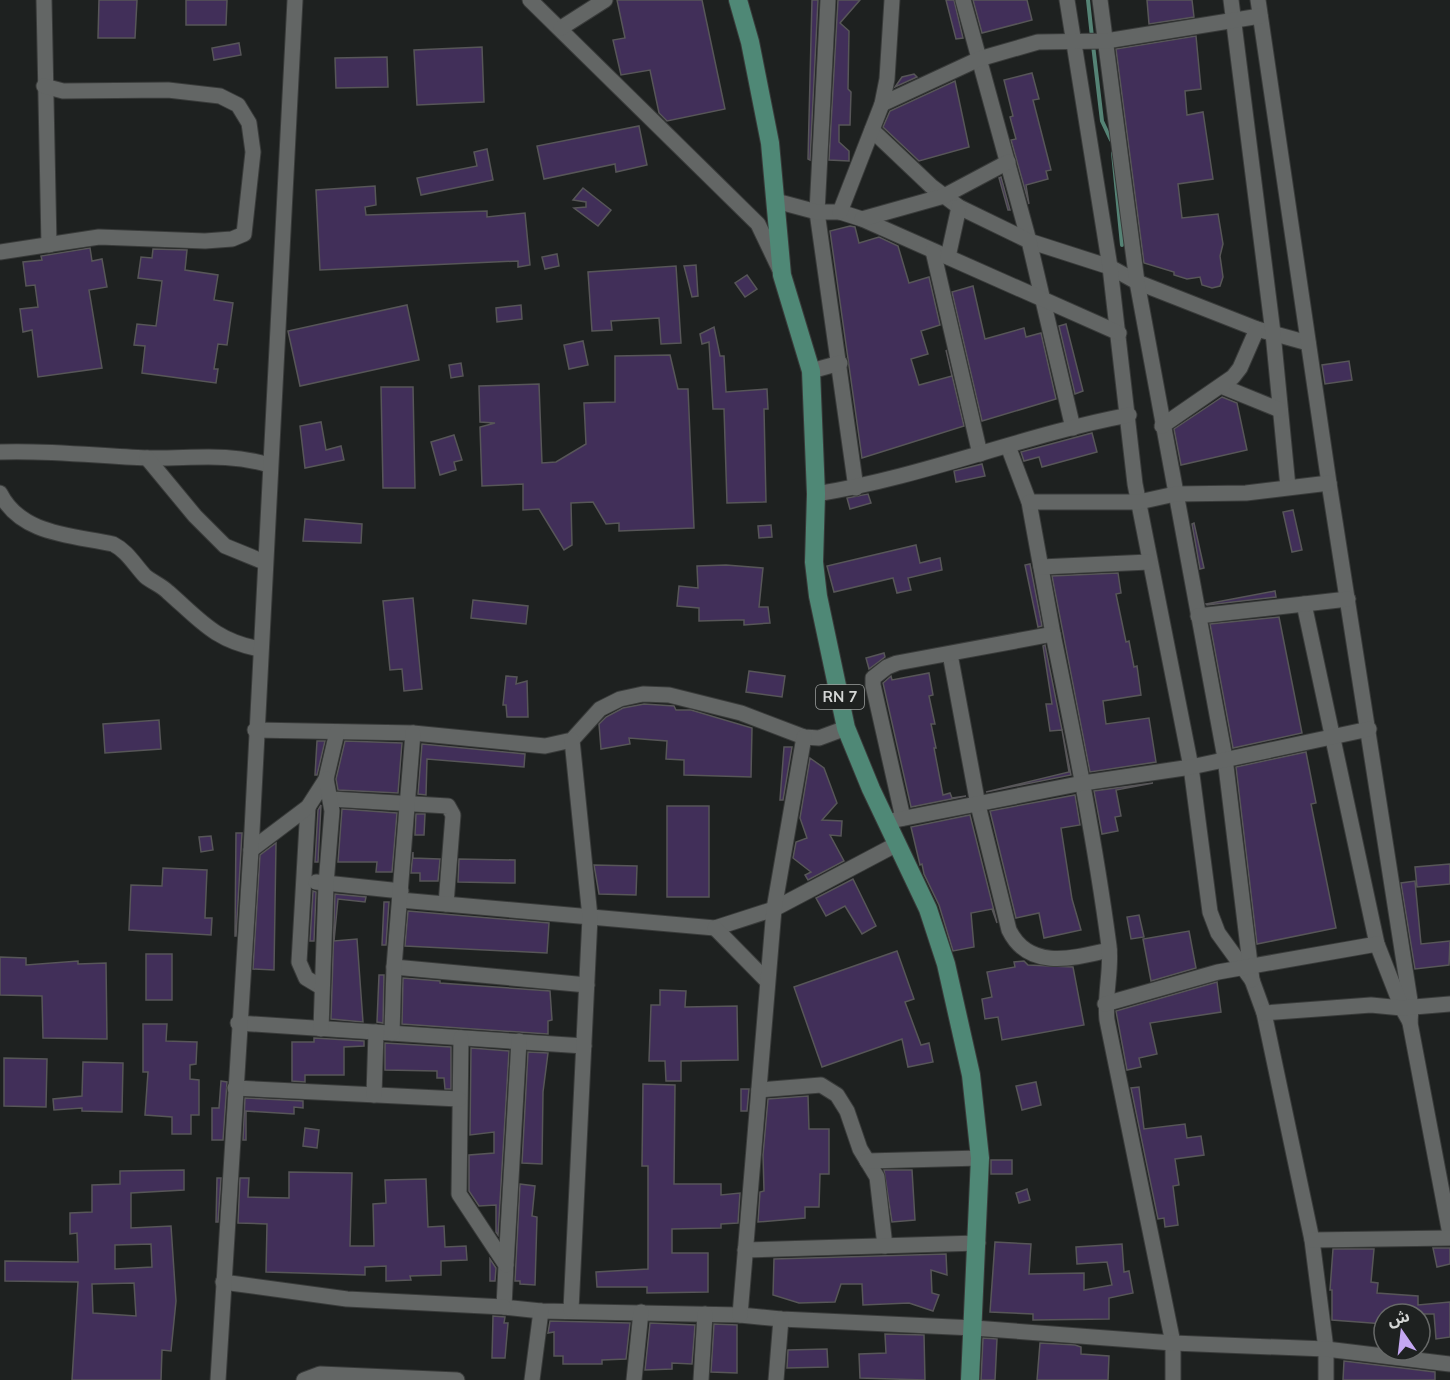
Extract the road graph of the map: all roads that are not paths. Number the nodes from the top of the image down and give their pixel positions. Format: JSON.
{"nodes":[{"id":1,"x":44,"y":0,"type":"edge"},
{"id":2,"x":295,"y":0,"type":"edge"},
{"id":3,"x":530,"y":0,"type":"edge"},
{"id":4,"x":605,"y":0,"type":"edge"},
{"id":5,"x":738,"y":0,"type":"edge"},
{"id":6,"x":828,"y":0,"type":"edge"},
{"id":7,"x":892,"y":0,"type":"edge"},
{"id":8,"x":963,"y":0,"type":"edge"},
{"id":9,"x":1067,"y":0,"type":"edge"},
{"id":10,"x":1100,"y":0,"type":"edge"},
{"id":11,"x":1231,"y":0,"type":"edge"},
{"id":12,"x":1258,"y":0,"type":"edge"},
{"id":13,"x":1260,"y":16,"type":"junction"},
{"id":14,"x":1233,"y":20,"type":"junction"},
{"id":15,"x":561,"y":28,"type":"junction"},
{"id":16,"x":1075,"y":40,"type":"junction"},
{"id":17,"x":1106,"y":41,"type":"junction"},
{"id":18,"x":979,"y":58,"type":"junction"},
{"id":19,"x":44,"y":86,"type":"junction"},
{"id":20,"x":882,"y":104,"type":"junction"},
{"id":21,"x":872,"y":130,"type":"junction"},
{"id":22,"x":1008,"y":162,"type":"junction"},
{"id":23,"x":944,"y":196,"type":"junction"},
{"id":24,"x":776,"y":201,"type":"junction"},
{"id":25,"x":959,"y":207,"type":"junction"},
{"id":26,"x":817,"y":212,"type":"junction"},
{"id":27,"x":840,"y":212,"type":"junction"},
{"id":28,"x":862,"y":219,"type":"junction"},
{"id":29,"x":1029,"y":241,"type":"junction"},
{"id":30,"x":49,"y":245,"type":"junction"},
{"id":31,"x":933,"y":251,"type":"junction"},
{"id":32,"x":0,"y":252,"type":"edge"},
{"id":33,"x":948,"y":257,"type":"junction"},
{"id":34,"x":1110,"y":267,"type":"junction"},
{"id":35,"x":782,"y":275,"type":"junction"},
{"id":36,"x":1137,"y":282,"type":"junction"},
{"id":37,"x":1041,"y":298,"type":"junction"},
{"id":38,"x":1257,"y":330,"type":"junction"},
{"id":39,"x":1119,"y":333,"type":"junction"},
{"id":40,"x":1273,"y":333,"type":"junction"},
{"id":41,"x":1308,"y":343,"type":"junction"},
{"id":42,"x":840,"y":363,"type":"junction"},
{"id":43,"x":811,"y":371,"type":"junction"},
{"id":44,"x":1221,"y":386,"type":"junction"},
{"id":45,"x":1280,"y":410,"type":"junction"},
{"id":46,"x":1129,"y":415,"type":"junction"},
{"id":47,"x":1162,"y":426,"type":"junction"},
{"id":48,"x":1073,"y":428,"type":"junction"},
{"id":49,"x":1008,"y":446,"type":"junction"},
{"id":50,"x":0,"y":452,"type":"edge"},
{"id":51,"x":980,"y":454,"type":"junction"},
{"id":52,"x":147,"y":458,"type":"junction"},
{"id":53,"x":269,"y":465,"type":"junction"},
{"id":54,"x":1329,"y":483,"type":"junction"},
{"id":55,"x":1288,"y":487,"type":"junction"},
{"id":56,"x":856,"y":488,"type":"junction"},
{"id":57,"x":0,"y":493,"type":"edge"},
{"id":58,"x":816,"y":494,"type":"junction"},
{"id":59,"x":1175,"y":494,"type":"junction"},
{"id":60,"x":1029,"y":502,"type":"junction"},
{"id":61,"x":1139,"y":502,"type":"junction"},
{"id":62,"x":264,"y":562,"type":"junction"},
{"id":63,"x":1149,"y":562,"type":"junction"},
{"id":64,"x":1041,"y":567,"type":"junction"},
{"id":65,"x":1348,"y":599,"type":"junction"},
{"id":66,"x":1304,"y":604,"type":"junction"},
{"id":67,"x":1198,"y":616,"type":"junction"},
{"id":68,"x":1053,"y":634,"type":"junction"},
{"id":69,"x":260,"y":649,"type":"junction"},
{"id":70,"x":950,"y":654,"type":"junction"},
{"id":71,"x":846,"y":728,"type":"junction"},
{"id":72,"x":1369,"y":729,"type":"junction"},
{"id":73,"x":255,"y":730,"type":"junction"},
{"id":74,"x":337,"y":732,"type":"junction"},
{"id":75,"x":413,"y":733,"type":"junction"},
{"id":76,"x":804,"y":737,"type":"junction"},
{"id":77,"x":1331,"y":737,"type":"junction"},
{"id":78,"x":572,"y":740,"type":"junction"},
{"id":79,"x":1225,"y":758,"type":"junction"},
{"id":80,"x":1191,"y":767,"type":"junction"},
{"id":81,"x":326,"y":779,"type":"junction"},
{"id":82,"x":1083,"y":783,"type":"junction"},
{"id":83,"x":331,"y":799,"type":"junction"},
{"id":84,"x":408,"y":802,"type":"junction"},
{"id":85,"x":978,"y":805,"type":"junction"},
{"id":86,"x":308,"y":807,"type":"junction"},
{"id":87,"x":895,"y":820,"type":"junction"},
{"id":88,"x":897,"y":844,"type":"junction"},
{"id":89,"x":251,"y":850,"type":"junction"},
{"id":90,"x":304,"y":881,"type":"junction"},
{"id":91,"x":326,"y":884,"type":"junction"},
{"id":92,"x":400,"y":896,"type":"junction"},
{"id":93,"x":446,"y":904,"type":"junction"},
{"id":94,"x":774,"y":909,"type":"junction"},
{"id":95,"x":590,"y":917,"type":"junction"},
{"id":96,"x":715,"y":928,"type":"junction"},
{"id":97,"x":1377,"y":944,"type":"junction"},
{"id":98,"x":1109,"y":950,"type":"junction"},
{"id":99,"x":394,"y":967,"type":"junction"},
{"id":100,"x":1248,"y":971,"type":"junction"},
{"id":101,"x":767,"y":981,"type":"junction"},
{"id":102,"x":587,"y":985,"type":"junction"},
{"id":103,"x":321,"y":987,"type":"junction"},
{"id":104,"x":1105,"y":1004,"type":"junction"},
{"id":105,"x":1450,"y":1004,"type":"edge"},
{"id":106,"x":1406,"y":1007,"type":"junction"},
{"id":107,"x":1264,"y":1013,"type":"junction"},
{"id":108,"x":238,"y":1023,"type":"junction"},
{"id":109,"x":321,"y":1029,"type":"junction"},
{"id":110,"x":376,"y":1032,"type":"junction"},
{"id":111,"x":392,"y":1033,"type":"junction"},
{"id":112,"x":461,"y":1038,"type":"junction"},
{"id":113,"x":519,"y":1041,"type":"junction"},
{"id":114,"x":584,"y":1046,"type":"junction"},
{"id":115,"x":234,"y":1088,"type":"junction"},
{"id":116,"x":759,"y":1090,"type":"junction"},
{"id":117,"x":374,"y":1095,"type":"junction"},
{"id":118,"x":459,"y":1099,"type":"junction"},
{"id":119,"x":980,"y":1158,"type":"junction"},
{"id":120,"x":867,"y":1161,"type":"junction"},
{"id":121,"x":1450,"y":1236,"type":"edge"},
{"id":122,"x":1312,"y":1240,"type":"junction"},
{"id":123,"x":978,"y":1243,"type":"junction"},
{"id":124,"x":885,"y":1246,"type":"junction"},
{"id":125,"x":745,"y":1250,"type":"junction"},
{"id":126,"x":506,"y":1265,"type":"junction"},
{"id":127,"x":223,"y":1282,"type":"junction"},
{"id":128,"x":504,"y":1307,"type":"junction"},
{"id":129,"x":571,"y":1310,"type":"junction"},
{"id":130,"x":541,"y":1311,"type":"junction"},
{"id":131,"x":640,"y":1312,"type":"junction"},
{"id":132,"x":705,"y":1314,"type":"junction"},
{"id":133,"x":740,"y":1315,"type":"junction"},
{"id":134,"x":781,"y":1319,"type":"junction"},
{"id":135,"x":974,"y":1328,"type":"junction"},
{"id":136,"x":1173,"y":1343,"type":"junction"},
{"id":137,"x":1326,"y":1349,"type":"junction"},
{"id":138,"x":1450,"y":1364,"type":"edge"},
{"id":139,"x":218,"y":1380,"type":"edge"},
{"id":140,"x":304,"y":1380,"type":"edge"},
{"id":141,"x":457,"y":1380,"type":"edge"},
{"id":142,"x":532,"y":1380,"type":"edge"},
{"id":143,"x":634,"y":1380,"type":"edge"},
{"id":144,"x":701,"y":1380,"type":"edge"},
{"id":145,"x":776,"y":1380,"type":"edge"},
{"id":146,"x":970,"y":1380,"type":"edge"},
{"id":147,"x":1173,"y":1380,"type":"edge"},
{"id":148,"x":1326,"y":1380,"type":"edge"}],
"edges":[{"from":1,"to":19,"type":"street"},
{"from":2,"to":53,"type":"street"},
{"from":3,"to":15,"type":"street"},
{"from":4,"to":15,"type":"street"},
{"from":5,"to":24,"type":"main road","number":"RN 7"},
{"from":6,"to":26,"type":"street"},
{"from":7,"to":20,"type":"street"},
{"from":8,"to":18,"type":"street"},
{"from":9,"to":16,"type":"street"},
{"from":10,"to":17,"type":"street"},
{"from":11,"to":14,"type":"street"},
{"from":12,"to":13,"type":"street"},
{"from":13,"to":14,"type":"street"},
{"from":13,"to":41,"type":"street"},
{"from":14,"to":17,"type":"street"},
{"from":14,"to":40,"type":"street"},
{"from":15,"to":35,"type":"street"},
{"from":16,"to":17,"type":"street"},
{"from":16,"to":18,"type":"street"},
{"from":16,"to":34,"type":"street"},
{"from":17,"to":36,"type":"street"},
{"from":18,"to":20,"type":"street"},
{"from":18,"to":22,"type":"street"},
{"from":19,"to":30,"type":"street"},
{"from":19,"to":30,"type":"street"},
{"from":20,"to":21,"type":"street"},
{"from":21,"to":23,"type":"street"},
{"from":21,"to":27,"type":"street"},
{"from":22,"to":23,"type":"street"},
{"from":22,"to":29,"type":"street"},
{"from":23,"to":25,"type":"street"},
{"from":23,"to":28,"type":"street"},
{"from":24,"to":26,"type":"street"},
{"from":24,"to":35,"type":"main road","number":"RN 7"},
{"from":25,"to":29,"type":"street"},
{"from":25,"to":33,"type":"street"},
{"from":26,"to":27,"type":"street"},
{"from":26,"to":42,"type":"street"},
{"from":27,"to":28,"type":"street"},
{"from":28,"to":31,"type":"street"},
{"from":29,"to":34,"type":"street"},
{"from":29,"to":37,"type":"street"},
{"from":30,"to":32,"type":"street"},
{"from":31,"to":33,"type":"street"},
{"from":31,"to":51,"type":"street"},
{"from":33,"to":37,"type":"street"},
{"from":34,"to":36,"type":"street"},
{"from":34,"to":39,"type":"street"},
{"from":35,"to":43,"type":"main road","number":"RN 7"},
{"from":36,"to":38,"type":"street"},
{"from":36,"to":47,"type":"street"},
{"from":37,"to":39,"type":"street"},
{"from":37,"to":48,"type":"street"},
{"from":38,"to":40,"type":"street"},
{"from":38,"to":44,"type":"street"},
{"from":39,"to":46,"type":"street"},
{"from":40,"to":41,"type":"street"},
{"from":40,"to":45,"type":"street"},
{"from":41,"to":54,"type":"street"},
{"from":42,"to":43,"type":"street"},
{"from":42,"to":56,"type":"street"},
{"from":43,"to":58,"type":"main road","number":"RN 7"},
{"from":44,"to":45,"type":"street"},
{"from":44,"to":47,"type":"street"},
{"from":45,"to":55,"type":"street"},
{"from":46,"to":48,"type":"street"},
{"from":46,"to":61,"type":"street"},
{"from":47,"to":59,"type":"street"},
{"from":48,"to":49,"type":"street"},
{"from":49,"to":51,"type":"street"},
{"from":49,"to":60,"type":"street"},
{"from":50,"to":52,"type":"street"},
{"from":51,"to":56,"type":"street"},
{"from":52,"to":53,"type":"street"},
{"from":52,"to":62,"type":"street"},
{"from":53,"to":62,"type":"street"},
{"from":54,"to":55,"type":"street"},
{"from":54,"to":65,"type":"street"},
{"from":55,"to":59,"type":"street"},
{"from":56,"to":58,"type":"street"},
{"from":57,"to":69,"type":"street"},
{"from":58,"to":71,"type":"main road","number":"RN 7"},
{"from":59,"to":61,"type":"street"},
{"from":59,"to":67,"type":"street"},
{"from":60,"to":61,"type":"street"},
{"from":60,"to":64,"type":"street"},
{"from":61,"to":63,"type":"street"},
{"from":62,"to":69,"type":"street"},
{"from":63,"to":64,"type":"street"},
{"from":63,"to":80,"type":"street"},
{"from":64,"to":68,"type":"street"},
{"from":65,"to":66,"type":"street"},
{"from":65,"to":72,"type":"street"},
{"from":66,"to":67,"type":"street"},
{"from":66,"to":77,"type":"street"},
{"from":67,"to":79,"type":"street"},
{"from":68,"to":70,"type":"street"},
{"from":68,"to":82,"type":"street"},
{"from":69,"to":73,"type":"street"},
{"from":70,"to":85,"type":"street"},
{"from":70,"to":87,"type":"street"},
{"from":71,"to":76,"type":"street"},
{"from":71,"to":87,"type":"main road","number":"RN 7"},
{"from":72,"to":77,"type":"street"},
{"from":72,"to":106,"type":"street"},
{"from":73,"to":74,"type":"street"},
{"from":73,"to":89,"type":"street"},
{"from":74,"to":75,"type":"street"},
{"from":74,"to":81,"type":"street"},
{"from":75,"to":78,"type":"street"},
{"from":75,"to":84,"type":"street"},
{"from":76,"to":78,"type":"street"},
{"from":76,"to":94,"type":"street"},
{"from":77,"to":79,"type":"street"},
{"from":77,"to":97,"type":"street"},
{"from":78,"to":95,"type":"street"},
{"from":79,"to":80,"type":"street"},
{"from":79,"to":100,"type":"street"},
{"from":80,"to":82,"type":"street"},
{"from":80,"to":100,"type":"street"},
{"from":81,"to":83,"type":"street"},
{"from":81,"to":86,"type":"street"},
{"from":82,"to":85,"type":"street"},
{"from":82,"to":98,"type":"street"},
{"from":83,"to":84,"type":"street"},
{"from":83,"to":91,"type":"street"},
{"from":84,"to":92,"type":"street"},
{"from":84,"to":93,"type":"street"},
{"from":85,"to":87,"type":"street"},
{"from":85,"to":98,"type":"street"},
{"from":86,"to":89,"type":"street"},
{"from":86,"to":90,"type":"street"},
{"from":87,"to":88,"type":"main road","number":"RN 7"},
{"from":88,"to":94,"type":"street"},
{"from":88,"to":119,"type":"main road","number":"RN 7"},
{"from":89,"to":108,"type":"street"},
{"from":90,"to":91,"type":"street"},
{"from":90,"to":103,"type":"street"},
{"from":91,"to":92,"type":"street"},
{"from":91,"to":103,"type":"street"},
{"from":92,"to":93,"type":"street"},
{"from":92,"to":99,"type":"street"},
{"from":93,"to":95,"type":"street"},
{"from":94,"to":96,"type":"street"},
{"from":94,"to":101,"type":"street"},
{"from":95,"to":96,"type":"street"},
{"from":95,"to":102,"type":"street"},
{"from":96,"to":101,"type":"street"},
{"from":97,"to":100,"type":"street"},
{"from":97,"to":106,"type":"street"},
{"from":98,"to":104,"type":"street"},
{"from":99,"to":102,"type":"street"},
{"from":99,"to":111,"type":"street"},
{"from":100,"to":104,"type":"street"},
{"from":100,"to":107,"type":"street"},
{"from":101,"to":116,"type":"street"},
{"from":102,"to":114,"type":"street"},
{"from":103,"to":109,"type":"street"},
{"from":104,"to":136,"type":"street"},
{"from":105,"to":106,"type":"street"},
{"from":106,"to":107,"type":"street"},
{"from":106,"to":121,"type":"street"},
{"from":107,"to":122,"type":"street"},
{"from":108,"to":109,"type":"street"},
{"from":108,"to":115,"type":"street"},
{"from":109,"to":110,"type":"street"},
{"from":110,"to":111,"type":"street"},
{"from":110,"to":117,"type":"street"},
{"from":111,"to":112,"type":"street"},
{"from":112,"to":113,"type":"street"},
{"from":112,"to":118,"type":"street"},
{"from":113,"to":114,"type":"street"},
{"from":113,"to":126,"type":"street"},
{"from":114,"to":129,"type":"street"},
{"from":115,"to":117,"type":"street"},
{"from":115,"to":127,"type":"street"},
{"from":116,"to":120,"type":"street"},
{"from":116,"to":125,"type":"street"},
{"from":117,"to":118,"type":"street"},
{"from":118,"to":126,"type":"street"},
{"from":119,"to":120,"type":"street"},
{"from":119,"to":123,"type":"main road","number":"RN 7"},
{"from":120,"to":124,"type":"street"},
{"from":121,"to":122,"type":"street"},
{"from":122,"to":137,"type":"street"},
{"from":123,"to":124,"type":"street"},
{"from":123,"to":135,"type":"main road","number":"RN 7"},
{"from":124,"to":125,"type":"street"},
{"from":125,"to":133,"type":"street"},
{"from":126,"to":128,"type":"street"},
{"from":127,"to":128,"type":"street"},
{"from":127,"to":139,"type":"street"},
{"from":128,"to":130,"type":"street"},
{"from":129,"to":130,"type":"street"},
{"from":129,"to":131,"type":"street"},
{"from":130,"to":142,"type":"street"},
{"from":131,"to":132,"type":"street"},
{"from":131,"to":143,"type":"street"},
{"from":132,"to":133,"type":"street"},
{"from":132,"to":144,"type":"street"},
{"from":133,"to":134,"type":"street"},
{"from":134,"to":135,"type":"street"},
{"from":134,"to":145,"type":"street"},
{"from":135,"to":136,"type":"street"},
{"from":135,"to":146,"type":"main road","number":"RN 7"},
{"from":136,"to":137,"type":"street"},
{"from":136,"to":147,"type":"street"},
{"from":137,"to":138,"type":"street"},
{"from":137,"to":148,"type":"street"},
{"from":140,"to":141,"type":"street"}]}
